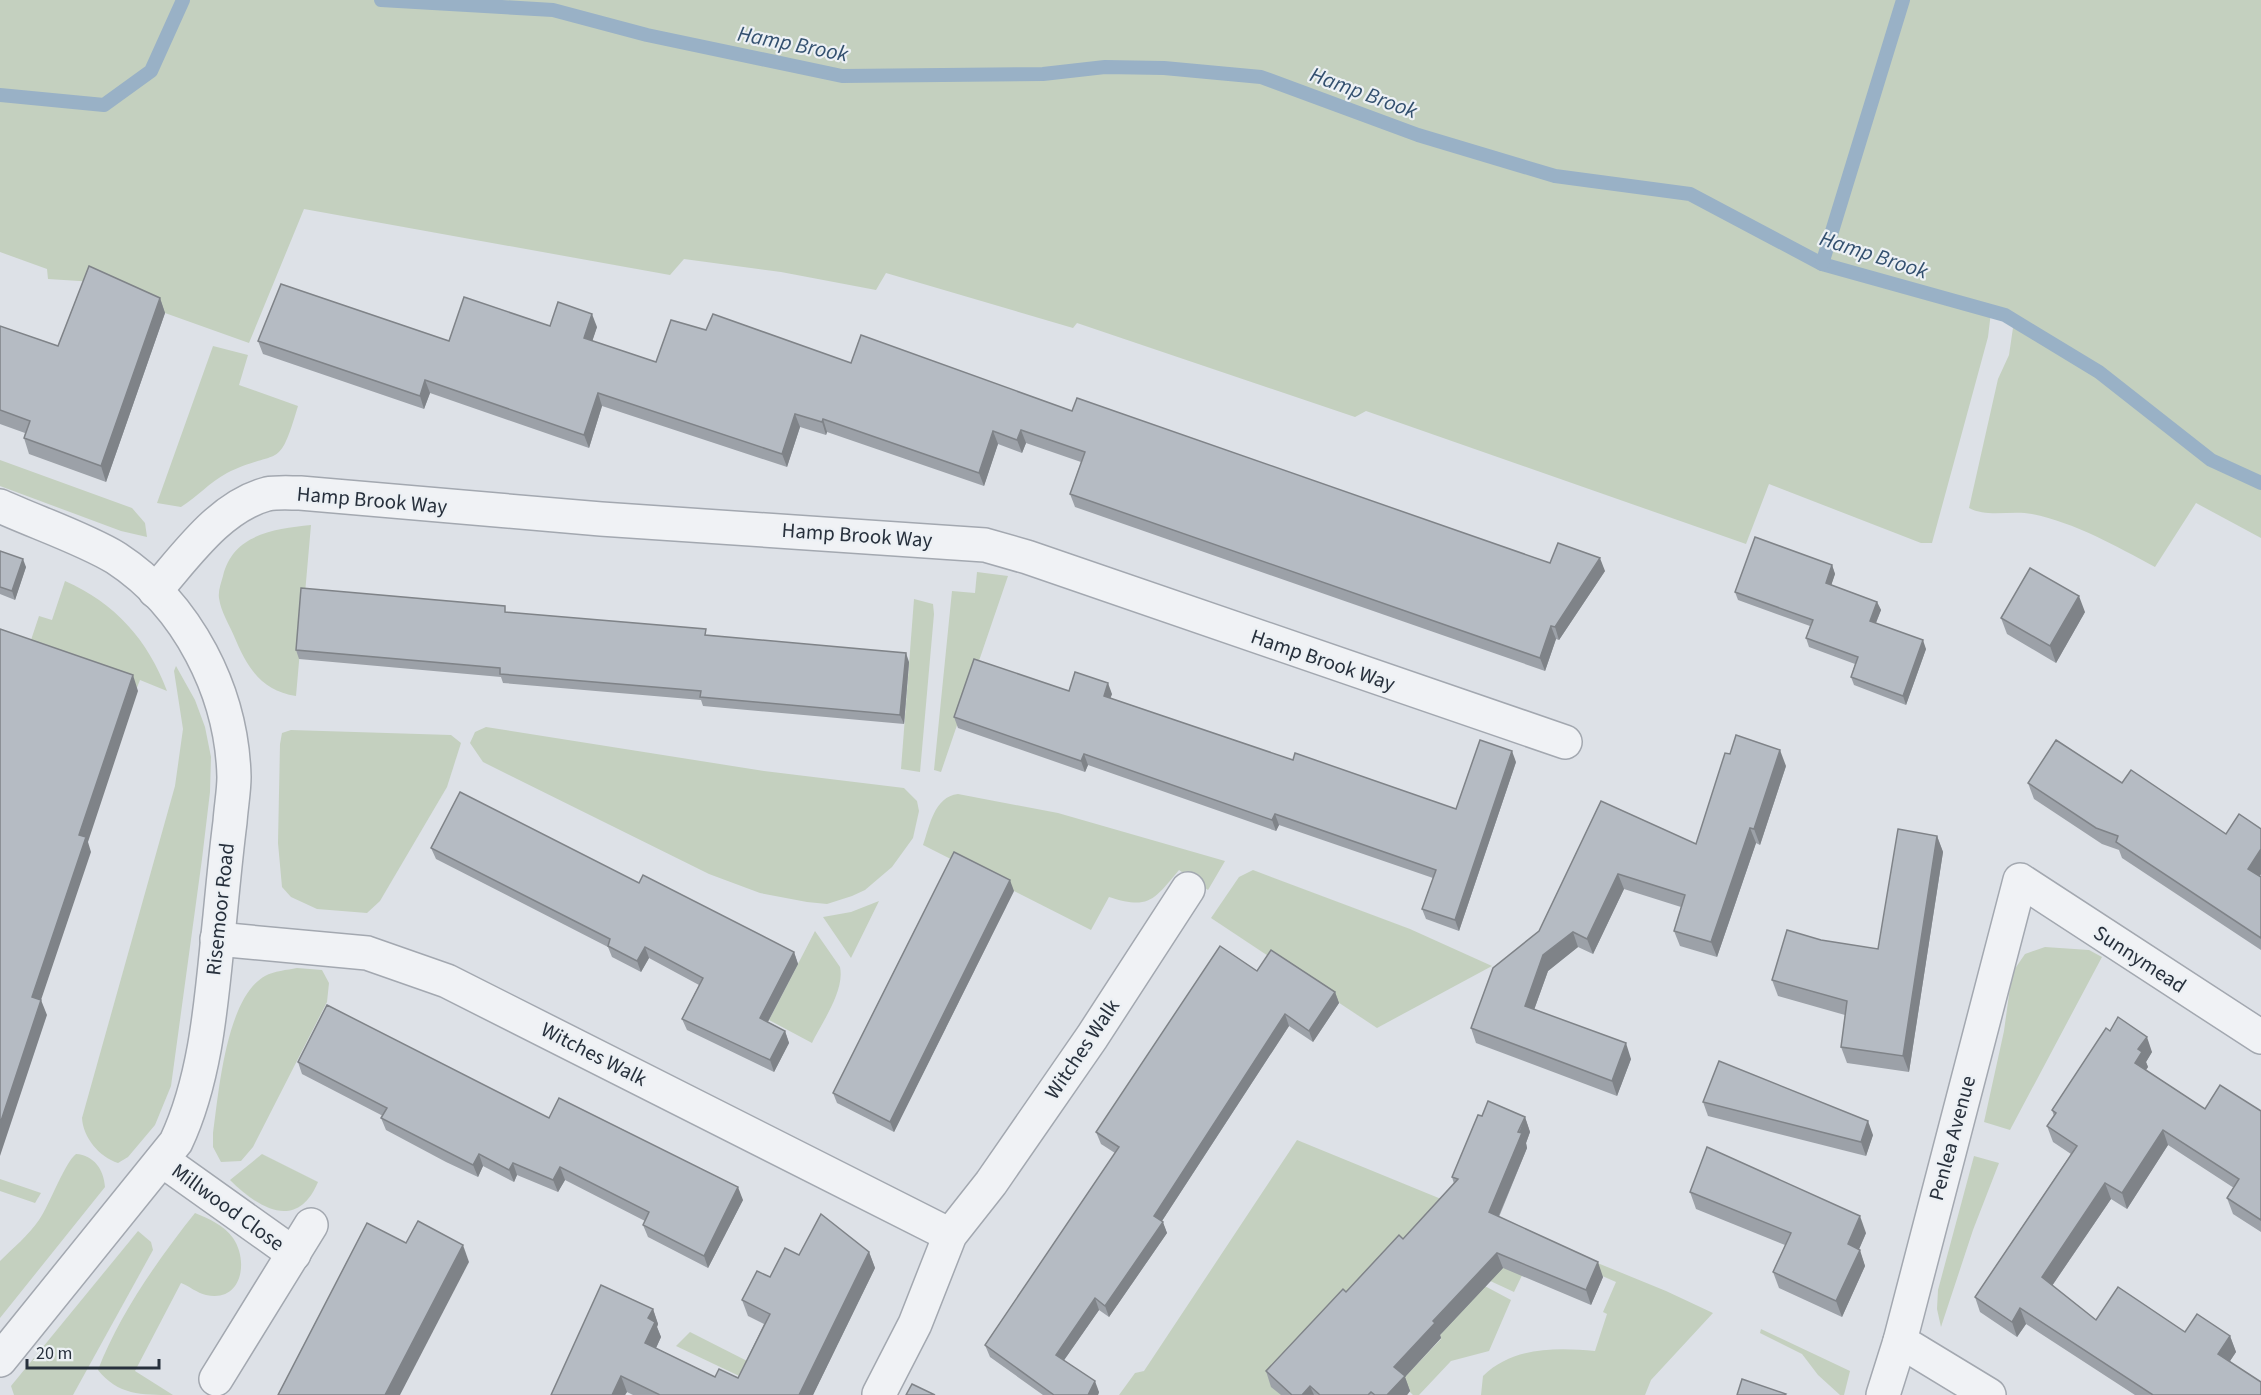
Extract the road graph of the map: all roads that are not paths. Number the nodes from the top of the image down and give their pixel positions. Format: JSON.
{"nodes":[{"id":1,"x":0,"y":506,"type":"edge"},
{"id":2,"x":155,"y":591,"type":"junction"},
{"id":3,"x":1565,"y":742,"type":"dead end"},
{"id":4,"x":2020,"y":880,"type":"joint"},
{"id":5,"x":1188,"y":889,"type":"dead end"},
{"id":6,"x":217,"y":939,"type":"junction"},
{"id":7,"x":2261,"y":1037,"type":"edge"},
{"id":8,"x":162,"y":1160,"type":"junction"},
{"id":9,"x":311,"y":1225,"type":"dead end"},
{"id":10,"x":950,"y":1235,"type":"junction"},
{"id":11,"x":294,"y":1254,"type":"junction"},
{"id":12,"x":1900,"y":1341,"type":"junction"},
{"id":13,"x":0,"y":1360,"type":"edge"},
{"id":14,"x":216,"y":1379,"type":"dead end"},
{"id":15,"x":879,"y":1394,"type":"edge"},
{"id":16,"x":1883,"y":1395,"type":"edge"},
{"id":17,"x":1989,"y":1395,"type":"edge"}],
"edges":[{"from":1,"to":2,"type":"street","name":"Risemoor Road"},
{"from":2,"to":3,"type":"street","name":"Hamp Brook Way"},
{"from":2,"to":6,"type":"street","name":"Risemoor Road"},
{"from":4,"to":7,"type":"street","name":"Sunnymead"},
{"from":4,"to":12,"type":"street","name":"Penlea Avenue"},
{"from":5,"to":10,"type":"street","name":"Witches Walk"},
{"from":6,"to":8,"type":"street","name":"Risemoor Road"},
{"from":6,"to":10,"type":"street","name":"Witches Walk"},
{"from":8,"to":11,"type":"street","name":"Millwood Close"},
{"from":8,"to":13,"type":"street","name":"Risemoor Road"},
{"from":9,"to":11,"type":"street","name":"Millwood Close"},
{"from":10,"to":15,"type":"street","name":"Witches Walk"},
{"from":11,"to":14,"type":"street","name":"Millwood Close"},
{"from":12,"to":16,"type":"street","name":"Penlea Avenue"},
{"from":12,"to":17,"type":"street"}]}
